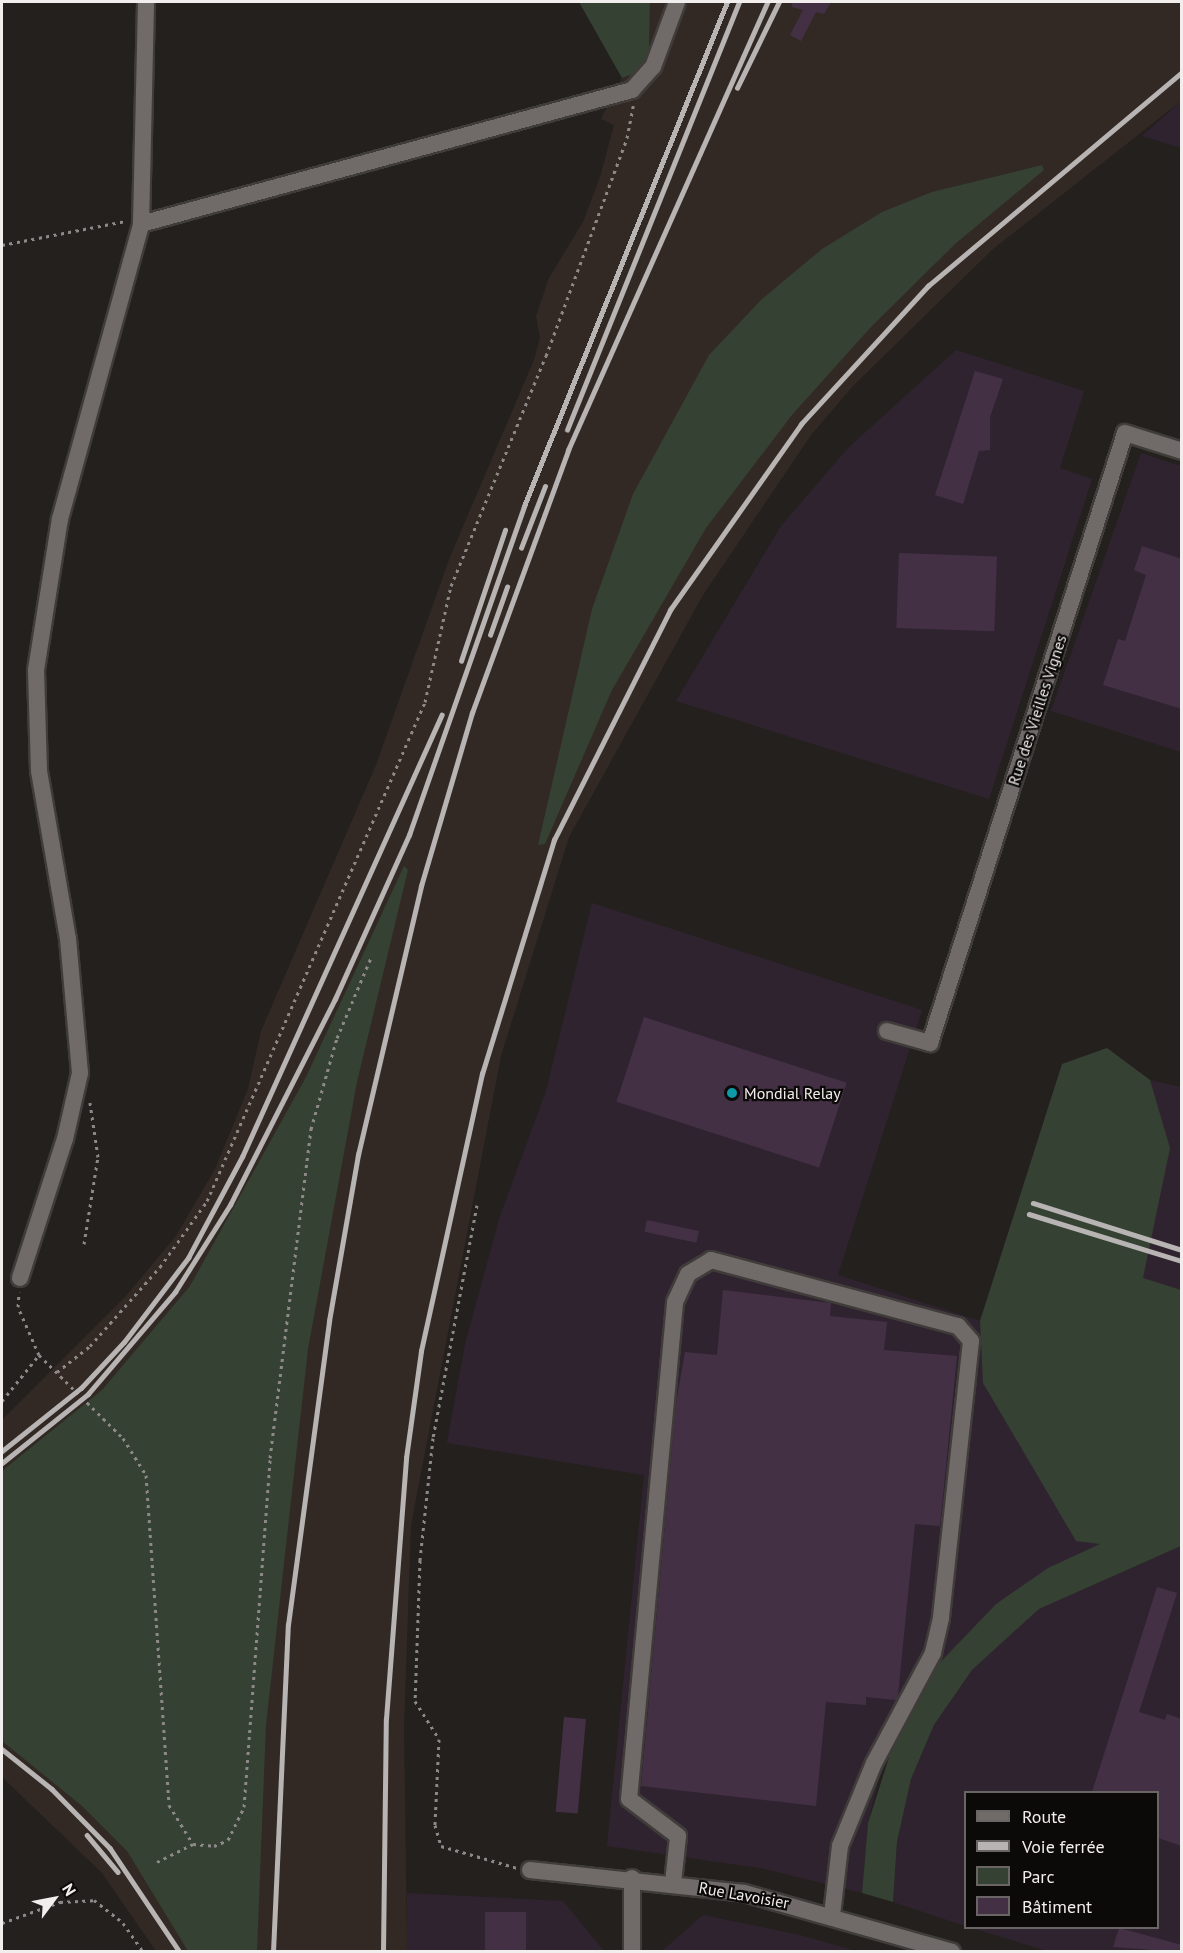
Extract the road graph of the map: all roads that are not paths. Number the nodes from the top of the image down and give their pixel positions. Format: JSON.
{"nodes":[{"id":1,"x":146,"y":2,"type":"edge"},
{"id":2,"x":677,"y":2,"type":"edge"},
{"id":3,"x":141,"y":224,"type":"junction"},
{"id":4,"x":1182,"y":451,"type":"edge"},
{"id":5,"x":887,"y":1031,"type":"dead end"},
{"id":6,"x":20,"y":1278,"type":"road end"},
{"id":7,"x":530,"y":1870,"type":"road end"},
{"id":8,"x":633,"y":1878,"type":"junction"},
{"id":9,"x":673,"y":1883,"type":"junction"},
{"id":10,"x":832,"y":1915,"type":"junction"},
{"id":11,"x":632,"y":1952,"type":"edge"},
{"id":12,"x":952,"y":1952,"type":"edge"}],
"edges":[{"from":1,"to":3,"type":"street"},
{"from":2,"to":3,"type":"street"},
{"from":3,"to":6,"type":"street"},
{"from":4,"to":5,"type":"street","name":"Rue des Vieilles Vignes"},
{"from":7,"to":8,"type":"street","name":"Rue Lavoisier"},
{"from":8,"to":9,"type":"street","name":"Rue Lavoisier"},
{"from":8,"to":11,"type":"street"},
{"from":9,"to":10,"type":"street","name":"Rue Lavoisier"},
{"from":9,"to":10,"type":"street"},
{"from":10,"to":12,"type":"street","name":"Rue Lavoisier"}]}
